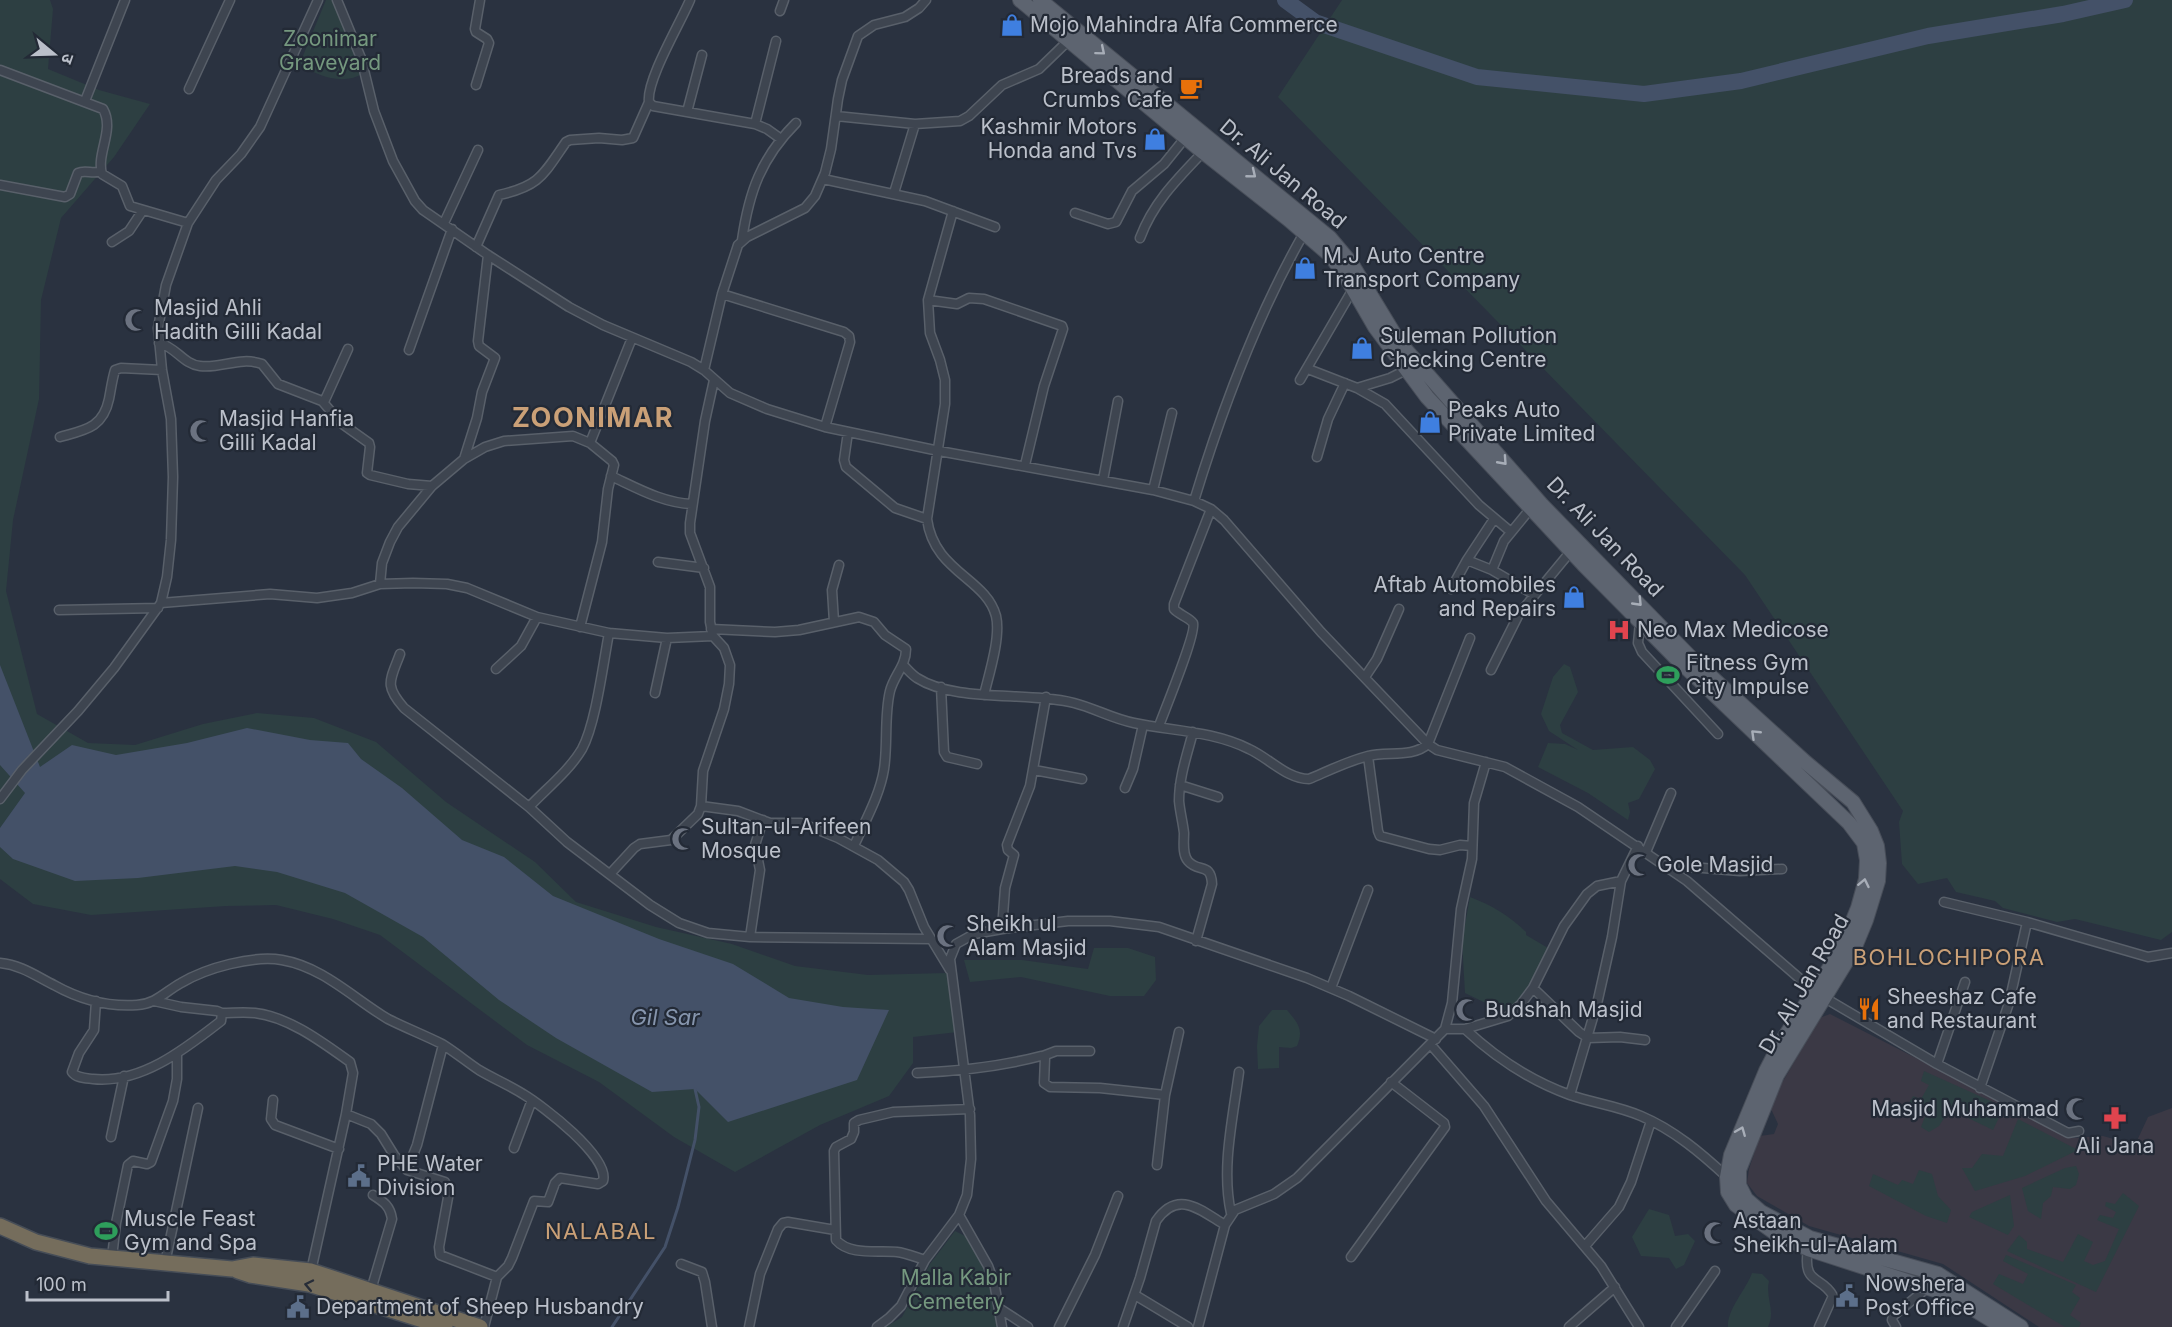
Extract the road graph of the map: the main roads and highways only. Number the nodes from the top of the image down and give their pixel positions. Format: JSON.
{"nodes":[{"id":1,"x":1020,"y":0,"type":"edge"},
{"id":2,"x":1040,"y":0,"type":"edge"},
{"id":3,"x":1072,"y":36,"type":"junction"},
{"id":4,"x":1820,"y":994,"type":"junction"},
{"id":5,"x":0,"y":1226,"type":"edge"},
{"id":6,"x":232,"y":1269,"type":"junction"},
{"id":7,"x":1952,"y":1289,"type":"junction"},
{"id":8,"x":409,"y":1309,"type":"junction"},
{"id":9,"x":445,"y":1327,"type":"edge"},
{"id":10,"x":482,"y":1327,"type":"edge"},
{"id":11,"x":2003,"y":1327,"type":"edge"},
{"id":12,"x":2021,"y":1327,"type":"edge"}],
"edges":[{"from":1,"to":3,"type":"main road","name":"Dr. Ali Jan Road"},
{"from":2,"to":3,"type":"main road","name":"Dr. Ali Jan Road"},
{"from":4,"to":3,"type":"main road","name":"Dr. Ali Jan Road","one_way":true},
{"from":3,"to":4,"type":"main road","name":"Dr. Ali Jan Road","one_way":true},
{"from":4,"to":7,"type":"main road","name":"Dr. Ali Jan Road"},
{"from":7,"to":4,"type":"main road","name":"Dr. Ali Jan Road","one_way":true},
{"from":5,"to":6,"type":"highway"},
{"from":8,"to":6,"type":"highway","one_way":true},
{"from":6,"to":8,"type":"highway"},
{"from":7,"to":11,"type":"main road","name":"Dr. Ali Jan Road"},
{"from":7,"to":12,"type":"main road","name":"Dr. Ali Jan Road"},
{"from":8,"to":9,"type":"highway"},
{"from":8,"to":10,"type":"highway"}]}
